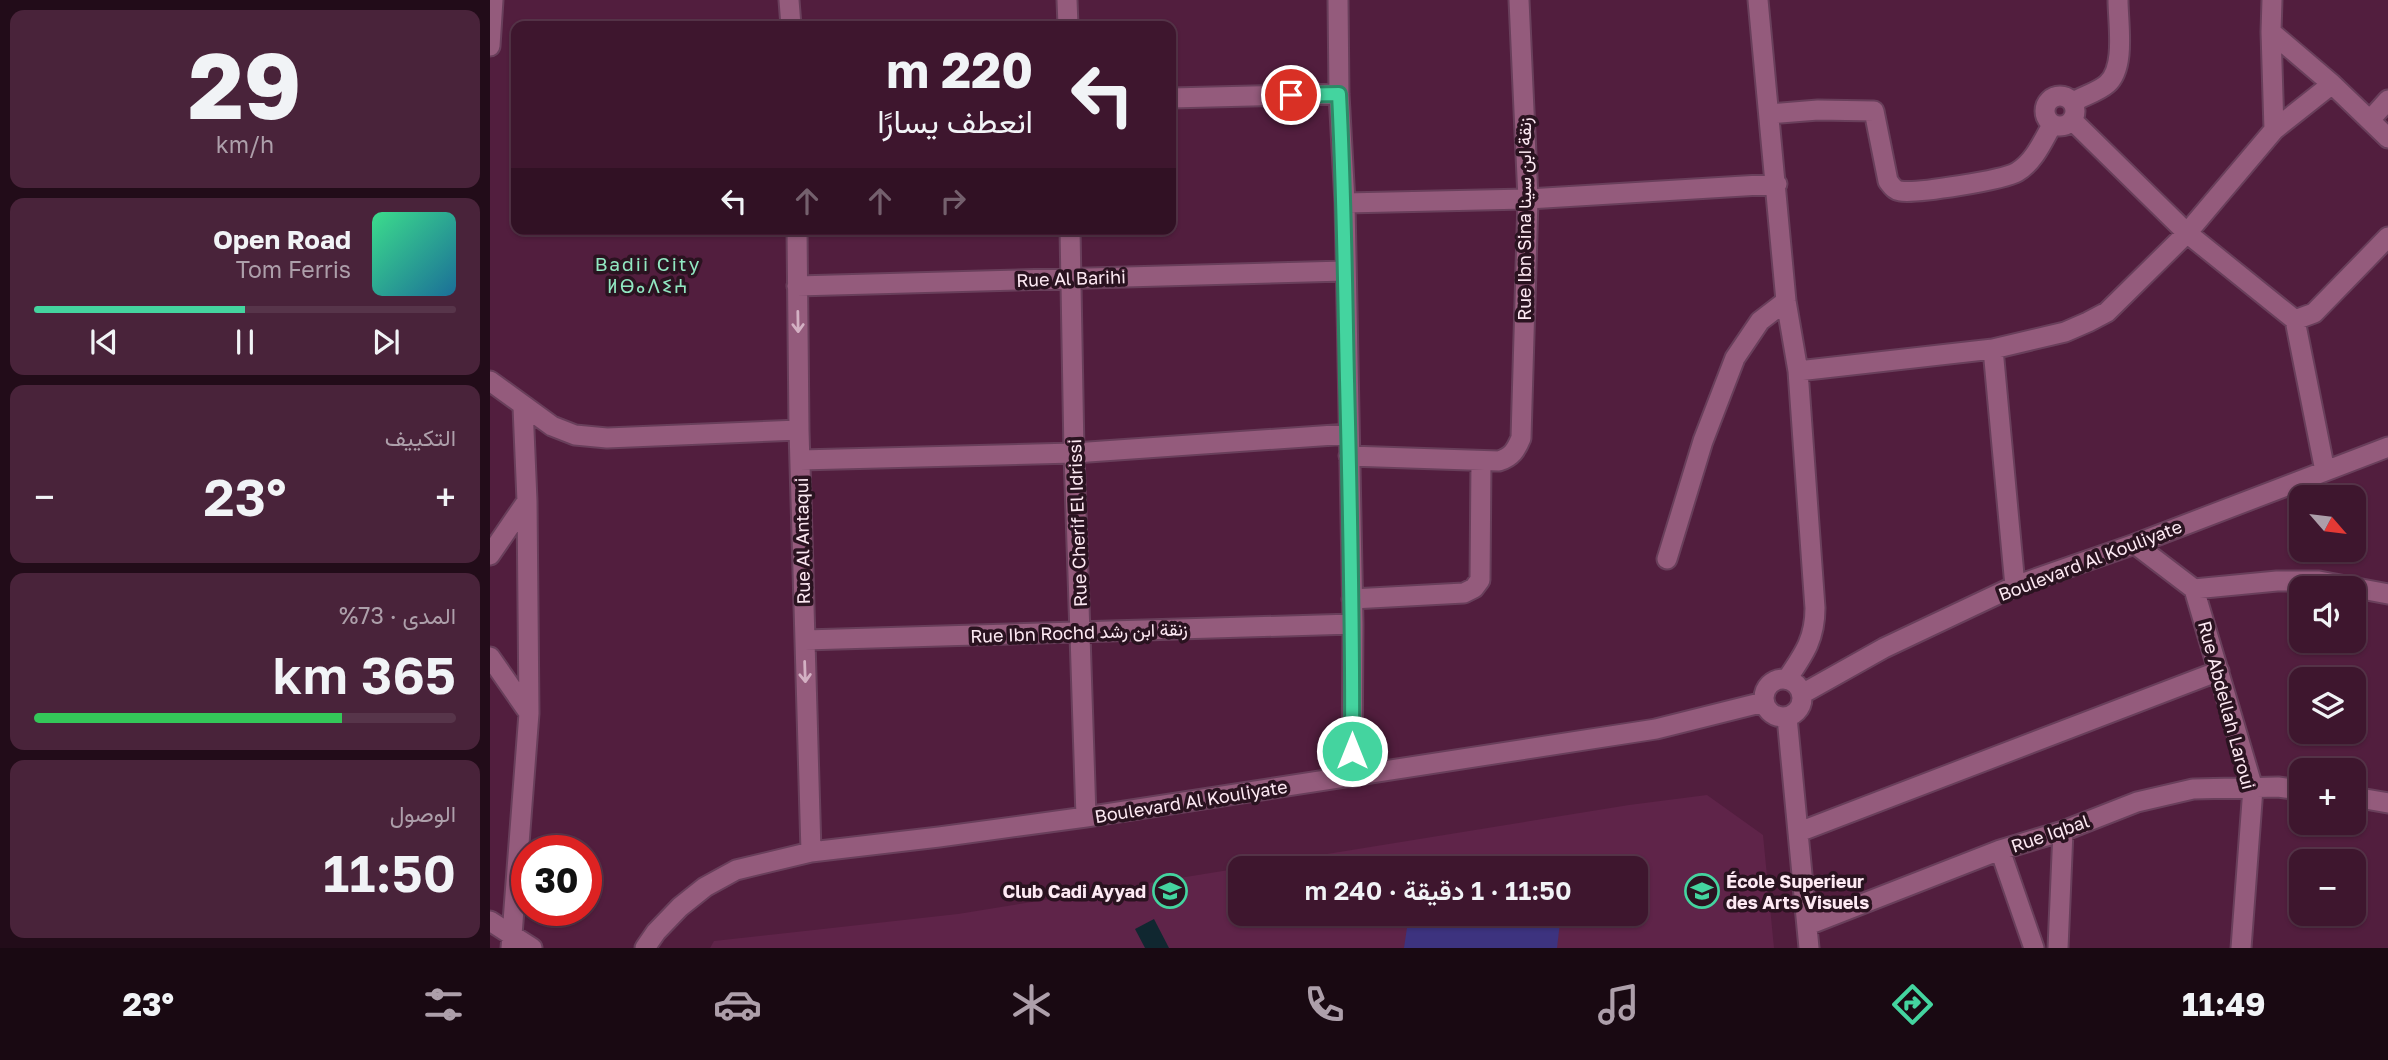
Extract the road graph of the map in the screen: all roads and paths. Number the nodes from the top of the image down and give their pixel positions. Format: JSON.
{"nodes":[{"id":1,"x":493,"y":0,"type":"edge"},
{"id":2,"x":789,"y":0,"type":"edge"},
{"id":3,"x":1067,"y":0,"type":"edge"},
{"id":4,"x":1338,"y":0,"type":"edge"},
{"id":5,"x":1519,"y":0,"type":"edge"},
{"id":6,"x":1758,"y":0,"type":"edge"},
{"id":7,"x":2118,"y":0,"type":"edge"},
{"id":8,"x":2272,"y":0,"type":"edge"},
{"id":9,"x":791,"y":21,"type":"edge"},
{"id":10,"x":1068,"y":21,"type":"edge"},
{"id":11,"x":2271,"y":32,"type":"junction"},
{"id":12,"x":490,"y":46,"type":"edge"},
{"id":13,"x":2332,"y":84,"type":"junction"},
{"id":14,"x":1339,"y":94,"type":"junction"},
{"id":15,"x":1176,"y":98,"type":"edge"},
{"id":16,"x":2388,"y":100,"type":"edge"},
{"id":17,"x":2072,"y":111,"type":"junction"},
{"id":18,"x":1769,"y":114,"type":"junction"},
{"id":19,"x":2370,"y":120,"type":"junction"},
{"id":20,"x":2052,"y":125,"type":"junction"},
{"id":21,"x":2274,"y":130,"type":"junction"},
{"id":22,"x":2388,"y":138,"type":"edge"},
{"id":23,"x":1777,"y":184,"type":"junction"},
{"id":24,"x":1528,"y":199,"type":"junction"},
{"id":25,"x":1345,"y":203,"type":"junction"},
{"id":26,"x":2187,"y":233,"type":"junction"},
{"id":27,"x":797,"y":235,"type":"edge"},
{"id":28,"x":1070,"y":235,"type":"edge"},
{"id":29,"x":2388,"y":237,"type":"edge"},
{"id":30,"x":1345,"y":271,"type":"junction"},
{"id":31,"x":1070,"y":277,"type":"junction"},
{"id":32,"x":797,"y":286,"type":"junction"},
{"id":33,"x":1786,"y":301,"type":"junction"},
{"id":34,"x":2295,"y":320,"type":"junction"},
{"id":35,"x":1993,"y":349,"type":"junction"},
{"id":36,"x":1798,"y":371,"type":"junction"},
{"id":37,"x":490,"y":381,"type":"edge"},
{"id":38,"x":523,"y":407,"type":"junction"},
{"id":39,"x":799,"y":430,"type":"junction"},
{"id":40,"x":1349,"y":434,"type":"junction"},
{"id":41,"x":2388,"y":447,"type":"edge"},
{"id":42,"x":1074,"y":453,"type":"junction"},
{"id":43,"x":1349,"y":456,"type":"junction"},
{"id":44,"x":800,"y":460,"type":"junction"},
{"id":45,"x":1481,"y":461,"type":"junction"},
{"id":46,"x":2325,"y":471,"type":"junction"},
{"id":47,"x":527,"y":501,"type":"junction"},
{"id":48,"x":2135,"y":544,"type":"junction"},
{"id":49,"x":490,"y":555,"type":"edge"},
{"id":50,"x":1667,"y":559,"type":"dead end"},
{"id":51,"x":2015,"y":586,"type":"junction"},
{"id":52,"x":2194,"y":589,"type":"junction"},
{"id":53,"x":2388,"y":594,"type":"edge"},
{"id":54,"x":1352,"y":600,"type":"junction"},
{"id":55,"x":1353,"y":624,"type":"junction"},
{"id":56,"x":1080,"y":632,"type":"junction"},
{"id":57,"x":804,"y":640,"type":"junction"},
{"id":58,"x":490,"y":657,"type":"edge"},
{"id":59,"x":2219,"y":671,"type":"junction"},
{"id":60,"x":1787,"y":679,"type":"junction"},
{"id":61,"x":1802,"y":694,"type":"junction"},
{"id":62,"x":1764,"y":702,"type":"junction"},
{"id":63,"x":529,"y":713,"type":"junction"},
{"id":64,"x":1787,"y":717,"type":"junction"},
{"id":65,"x":1352,"y":777,"type":"junction"},
{"id":66,"x":2253,"y":788,"type":"junction"},
{"id":67,"x":2289,"y":788,"type":"edge"},
{"id":68,"x":2366,"y":799,"type":"edge"},
{"id":69,"x":2388,"y":803,"type":"edge"},
{"id":70,"x":1086,"y":817,"type":"junction"},
{"id":71,"x":2063,"y":831,"type":"junction"},
{"id":72,"x":1799,"y":832,"type":"junction"},
{"id":73,"x":2000,"y":850,"type":"junction"},
{"id":74,"x":811,"y":852,"type":"junction"},
{"id":75,"x":490,"y":921,"type":"edge"},
{"id":76,"x":1808,"y":925,"type":"junction"},
{"id":77,"x":512,"y":942,"type":"edge"},
{"id":78,"x":532,"y":948,"type":"edge"},
{"id":79,"x":645,"y":948,"type":"edge"},
{"id":80,"x":1809,"y":948,"type":"edge"},
{"id":81,"x":2034,"y":948,"type":"edge"},
{"id":82,"x":2058,"y":948,"type":"edge"},
{"id":83,"x":2241,"y":948,"type":"edge"}],
"edges":[{"from":1,"to":12,"type":"street"},
{"from":2,"to":9,"type":"street"},
{"from":3,"to":10,"type":"street"},
{"from":4,"to":14,"type":"street"},
{"from":5,"to":24,"type":"street","name":"Rue Ibn Sina زنقة ابن سينا"},
{"from":6,"to":18,"type":"street"},
{"from":7,"to":17,"type":"street"},
{"from":8,"to":11,"type":"street"},
{"from":11,"to":13,"type":"street"},
{"from":11,"to":21,"type":"street"},
{"from":13,"to":19,"type":"street"},
{"from":13,"to":21,"type":"street"},
{"from":14,"to":15,"type":"street"},
{"from":14,"to":25,"type":"street"},
{"from":16,"to":19,"type":"street"},
{"from":17,"to":20,"type":"street"},
{"from":17,"to":20,"type":"street"},
{"from":17,"to":26,"type":"street"},
{"from":18,"to":20,"type":"street"},
{"from":18,"to":23,"type":"street"},
{"from":19,"to":22,"type":"street"},
{"from":21,"to":26,"type":"street"},
{"from":23,"to":24,"type":"street"},
{"from":23,"to":33,"type":"street"},
{"from":24,"to":25,"type":"street"},
{"from":24,"to":45,"type":"street","name":"Rue Ibn Sina زنقة ابن سينا"},
{"from":25,"to":30,"type":"street"},
{"from":26,"to":34,"type":"street"},
{"from":26,"to":35,"type":"street"},
{"from":27,"to":32,"type":"street","name":"Rue Al Antaqui"},
{"from":28,"to":31,"type":"street","name":"Rue Cherif El Idrissi"},
{"from":29,"to":34,"type":"street"},
{"from":30,"to":31,"type":"street","name":"Rue Al Barihi"},
{"from":30,"to":40,"type":"street"},
{"from":31,"to":32,"type":"street","name":"Rue Al Barihi"},
{"from":31,"to":42,"type":"street","name":"Rue Cherif El Idrissi"},
{"from":32,"to":39,"type":"street","name":"Rue Al Antaqui","one_way":true},
{"from":33,"to":36,"type":"street"},
{"from":33,"to":50,"type":"street"},
{"from":34,"to":46,"type":"street"},
{"from":35,"to":36,"type":"street"},
{"from":35,"to":51,"type":"street"},
{"from":36,"to":60,"type":"street"},
{"from":37,"to":38,"type":"street"},
{"from":38,"to":39,"type":"street"},
{"from":38,"to":47,"type":"street"},
{"from":39,"to":44,"type":"street","name":"Rue Al Antaqui"},
{"from":40,"to":42,"type":"street"},
{"from":40,"to":43,"type":"street"},
{"from":41,"to":46,"type":"street","name":"Boulevard Al Kouliyate"},
{"from":42,"to":44,"type":"street"},
{"from":42,"to":56,"type":"street","name":"Rue Cherif El Idrissi"},
{"from":43,"to":45,"type":"street"},
{"from":43,"to":54,"type":"street"},
{"from":44,"to":57,"type":"street","name":"Rue Al Antaqui"},
{"from":45,"to":54,"type":"street"},
{"from":46,"to":48,"type":"street","name":"Boulevard Al Kouliyate"},
{"from":47,"to":49,"type":"street"},
{"from":47,"to":63,"type":"street"},
{"from":48,"to":51,"type":"street","name":"Boulevard Al Kouliyate"},
{"from":48,"to":52,"type":"street"},
{"from":51,"to":61,"type":"street","name":"Boulevard Al Kouliyate"},
{"from":52,"to":53,"type":"street"},
{"from":52,"to":59,"type":"street","name":"Rue Abdellah Laroui"},
{"from":54,"to":55,"type":"street"},
{"from":55,"to":56,"type":"street","name":"Rue Ibn Rochd زنقة ابن رشد"},
{"from":55,"to":65,"type":"street"},
{"from":56,"to":57,"type":"street","name":"Rue Ibn Rochd زنقة ابن رشد"},
{"from":56,"to":70,"type":"street","name":"Rue Cherif El Idrissi"},
{"from":57,"to":74,"type":"street","name":"Rue Al Antaqui","one_way":true},
{"from":58,"to":63,"type":"street"},
{"from":59,"to":66,"type":"street","name":"Rue Abdellah Laroui"},
{"from":59,"to":72,"type":"street"},
{"from":60,"to":61,"type":"street"},
{"from":60,"to":62,"type":"street"},
{"from":61,"to":64,"type":"street"},
{"from":62,"to":64,"type":"street"},
{"from":62,"to":65,"type":"street","name":"Boulevard Al Kouliyate"},
{"from":63,"to":77,"type":"street"},
{"from":64,"to":72,"type":"street"},
{"from":65,"to":70,"type":"street","name":"Boulevard Al Kouliyate"},
{"from":66,"to":67,"type":"street","name":"Rue Iqbal"},
{"from":66,"to":71,"type":"street","name":"Rue Iqbal"},
{"from":66,"to":83,"type":"street","name":"Rue Abdellah Laroui"},
{"from":68,"to":69,"type":"street"},
{"from":70,"to":74,"type":"street","name":"Boulevard Al Kouliyate"},
{"from":71,"to":73,"type":"street","name":"Rue Iqbal"},
{"from":71,"to":82,"type":"street"},
{"from":72,"to":76,"type":"street"},
{"from":73,"to":76,"type":"street","name":"Rue Iqbal"},
{"from":73,"to":81,"type":"street"},
{"from":74,"to":79,"type":"street","name":"Boulevard Al Kouliyate"},
{"from":75,"to":77,"type":"street"},
{"from":76,"to":80,"type":"street"},
{"from":77,"to":78,"type":"street"}]}
